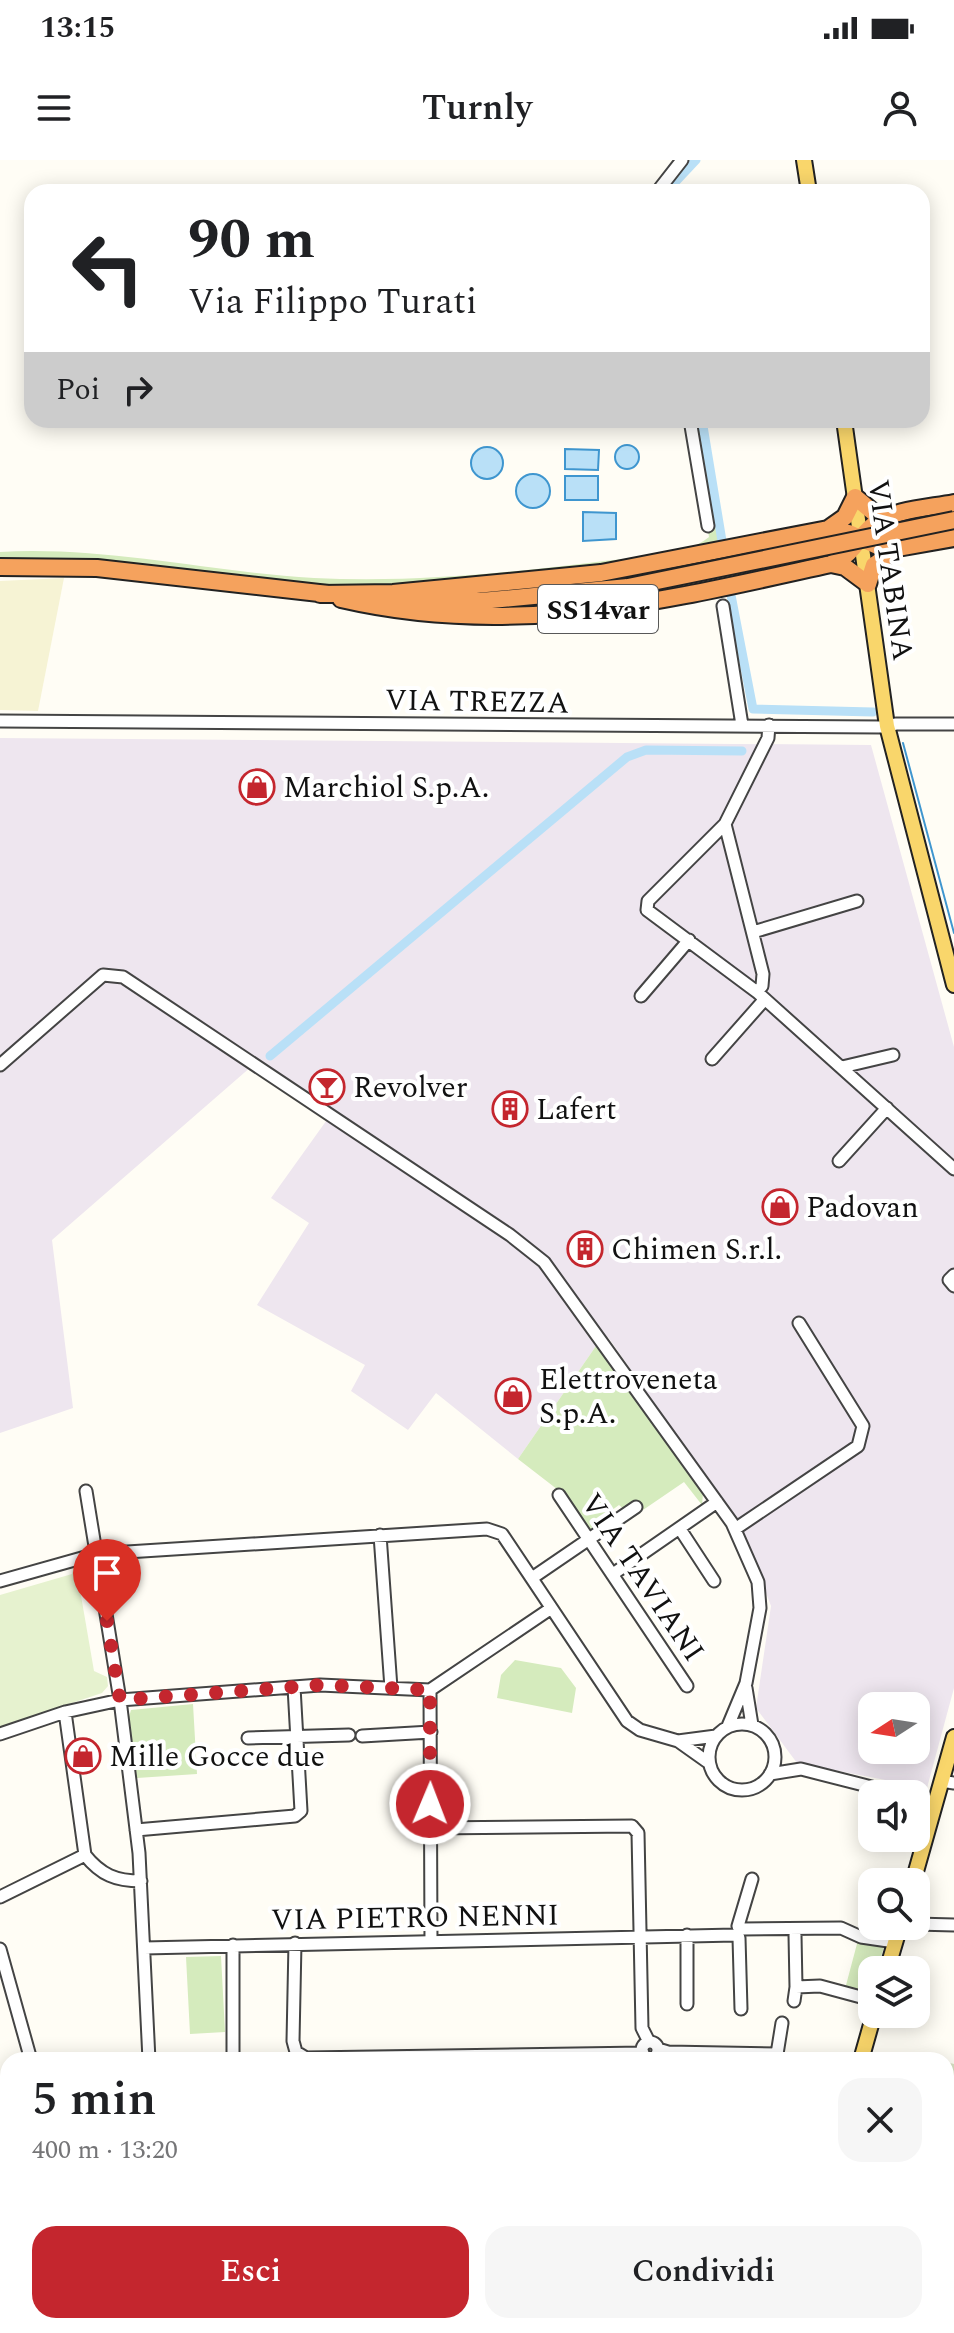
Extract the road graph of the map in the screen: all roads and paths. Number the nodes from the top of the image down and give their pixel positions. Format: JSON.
{"nodes":[{"id":1,"x":682,"y":160,"type":"edge"},
{"id":2,"x":804,"y":160,"type":"edge"},
{"id":3,"x":663,"y":184,"type":"edge"},
{"id":4,"x":808,"y":184,"type":"edge"},
{"id":5,"x":691,"y":428,"type":"edge"},
{"id":6,"x":845,"y":428,"type":"edge"},
{"id":7,"x":855,"y":497,"type":"junction"},
{"id":8,"x":954,"y":503,"type":"edge"},
{"id":9,"x":891,"y":516,"type":"junction"},
{"id":10,"x":954,"y":520,"type":"edge"},
{"id":11,"x":708,"y":526,"type":"dead end"},
{"id":12,"x":828,"y":529,"type":"junction"},
{"id":13,"x":954,"y":538,"type":"edge"},
{"id":14,"x":861,"y":539,"type":"junction"},
{"id":15,"x":896,"y":550,"type":"junction"},
{"id":16,"x":831,"y":564,"type":"junction"},
{"id":17,"x":0,"y":567,"type":"edge"},
{"id":18,"x":868,"y":584,"type":"junction"},
{"id":19,"x":320,"y":594,"type":"junction"},
{"id":20,"x":723,"y":606,"type":"dead end"},
{"id":21,"x":0,"y":721,"type":"edge"},
{"id":22,"x":954,"y":724,"type":"edge"},
{"id":23,"x":742,"y":725,"type":"junction"},
{"id":24,"x":769,"y":725,"type":"junction"},
{"id":25,"x":887,"y":726,"type":"junction"},
{"id":26,"x":725,"y":824,"type":"junction"},
{"id":27,"x":857,"y":901,"type":"dead end"},
{"id":28,"x":753,"y":932,"type":"junction"},
{"id":29,"x":689,"y":940,"type":"junction"},
{"id":30,"x":954,"y":985,"type":"edge"},
{"id":31,"x":761,"y":995,"type":"junction"},
{"id":32,"x":641,"y":996,"type":"dead end"},
{"id":33,"x":893,"y":1055,"type":"dead end"},
{"id":34,"x":712,"y":1059,"type":"dead end"},
{"id":35,"x":0,"y":1065,"type":"edge"},
{"id":36,"x":842,"y":1067,"type":"junction"},
{"id":37,"x":887,"y":1108,"type":"junction"},
{"id":38,"x":839,"y":1161,"type":"dead end"},
{"id":39,"x":954,"y":1169,"type":"edge"},
{"id":40,"x":954,"y":1275,"type":"edge"},
{"id":41,"x":954,"y":1286,"type":"edge"},
{"id":42,"x":799,"y":1323,"type":"dead end"},
{"id":43,"x":86,"y":1491,"type":"dead end"},
{"id":44,"x":559,"y":1495,"type":"dead end"},
{"id":45,"x":717,"y":1502,"type":"junction"},
{"id":46,"x":636,"y":1507,"type":"dead end"},
{"id":47,"x":680,"y":1529,"type":"junction"},
{"id":48,"x":735,"y":1529,"type":"junction"},
{"id":49,"x":380,"y":1535,"type":"junction"},
{"id":50,"x":587,"y":1539,"type":"junction"},
{"id":51,"x":96,"y":1554,"type":"junction"},
{"id":52,"x":613,"y":1574,"type":"junction"},
{"id":53,"x":532,"y":1578,"type":"junction"},
{"id":54,"x":0,"y":1581,"type":"edge"},
{"id":55,"x":714,"y":1581,"type":"dead end"},
{"id":56,"x":550,"y":1609,"type":"junction"},
{"id":57,"x":746,"y":1683,"type":"junction"},
{"id":58,"x":687,"y":1686,"type":"dead end"},
{"id":59,"x":294,"y":1687,"type":"junction"},
{"id":60,"x":391,"y":1688,"type":"junction"},
{"id":61,"x":430,"y":1690,"type":"junction"},
{"id":62,"x":120,"y":1700,"type":"junction"},
{"id":63,"x":65,"y":1712,"type":"junction"},
{"id":64,"x":752,"y":1725,"type":"junction"},
{"id":65,"x":728,"y":1726,"type":"junction"},
{"id":66,"x":431,"y":1732,"type":"junction"},
{"id":67,"x":0,"y":1734,"type":"edge"},
{"id":68,"x":297,"y":1735,"type":"junction"},
{"id":69,"x":349,"y":1735,"type":"dead end"},
{"id":70,"x":362,"y":1736,"type":"dead end"},
{"id":71,"x":716,"y":1736,"type":"junction"},
{"id":72,"x":954,"y":1737,"type":"edge"},
{"id":73,"x":248,"y":1738,"type":"dead end"},
{"id":74,"x":771,"y":1740,"type":"junction"},
{"id":75,"x":678,"y":1741,"type":"junction"},
{"id":76,"x":709,"y":1763,"type":"junction"},
{"id":77,"x":801,"y":1769,"type":"junction"},
{"id":78,"x":770,"y":1774,"type":"junction"},
{"id":79,"x":948,"y":1782,"type":"edge"},
{"id":80,"x":858,"y":1784,"type":"edge"},
{"id":81,"x":930,"y":1802,"type":"edge"},
{"id":82,"x":935,"y":1803,"type":"junction"},
{"id":83,"x":430,"y":1828,"type":"junction"},
{"id":84,"x":136,"y":1830,"type":"junction"},
{"id":85,"x":85,"y":1855,"type":"junction"},
{"id":86,"x":917,"y":1868,"type":"edge"},
{"id":87,"x":752,"y":1879,"type":"dead end"},
{"id":88,"x":141,"y":1881,"type":"junction"},
{"id":89,"x":0,"y":1897,"type":"edge"},
{"id":90,"x":930,"y":1924,"type":"edge"},
{"id":91,"x":954,"y":1925,"type":"edge"},
{"id":92,"x":687,"y":1935,"type":"junction"},
{"id":93,"x":795,"y":1935,"type":"dead end"},
{"id":94,"x":640,"y":1936,"type":"junction"},
{"id":95,"x":431,"y":1941,"type":"junction"},
{"id":96,"x":895,"y":1942,"type":"joint"},
{"id":97,"x":295,"y":1943,"type":"junction"},
{"id":98,"x":233,"y":1945,"type":"junction"},
{"id":99,"x":144,"y":1948,"type":"junction"},
{"id":100,"x":0,"y":1949,"type":"edge"},
{"id":101,"x":891,"y":1956,"type":"edge"},
{"id":102,"x":2,"y":1963,"type":"edge"},
{"id":103,"x":796,"y":1987,"type":"junction"},
{"id":104,"x":858,"y":1996,"type":"edge"},
{"id":105,"x":794,"y":2001,"type":"dead end"},
{"id":106,"x":687,"y":2004,"type":"dead end"},
{"id":107,"x":741,"y":2009,"type":"dead end"},
{"id":108,"x":782,"y":2023,"type":"dead end"},
{"id":109,"x":870,"y":2028,"type":"edge"},
{"id":110,"x":29,"y":2052,"type":"edge"},
{"id":111,"x":149,"y":2052,"type":"edge"},
{"id":112,"x":233,"y":2052,"type":"edge"},
{"id":113,"x":296,"y":2052,"type":"edge"},
{"id":114,"x":649,"y":2052,"type":"edge"},
{"id":115,"x":777,"y":2052,"type":"edge"},
{"id":116,"x":863,"y":2052,"type":"edge"}],
"edges":[{"from":1,"to":3,"type":"street"},
{"from":2,"to":4,"type":"main road"},
{"from":5,"to":11,"type":"street"},
{"from":6,"to":7,"type":"main road","name":"VIA TABINA"},
{"from":7,"to":9,"type":"highway"},
{"from":7,"to":12,"type":"highway"},
{"from":7,"to":14,"type":"main road","name":"VIA TABINA"},
{"from":8,"to":9,"type":"highway","number":"SS14var"},
{"from":9,"to":14,"type":"highway","number":"SS14var"},
{"from":10,"to":19,"type":"highway","bridge":true},
{"from":12,"to":14,"type":"highway","number":"SS14var"},
{"from":12,"to":19,"type":"highway","number":"SS14var"},
{"from":13,"to":15,"type":"highway","number":"SS14var"},
{"from":14,"to":15,"type":"highway","number":"SS14var"},
{"from":14,"to":16,"type":"highway","number":"SS14var"},
{"from":14,"to":18,"type":"main road","name":"VIA TABINA"},
{"from":15,"to":18,"type":"highway"},
{"from":16,"to":18,"type":"highway"},
{"from":16,"to":19,"type":"highway","number":"SS14var"},
{"from":17,"to":19,"type":"highway"},
{"from":18,"to":25,"type":"main road","name":"VIA TABINA"},
{"from":20,"to":23,"type":"street"},
{"from":21,"to":23,"type":"street","name":"VIA TREZZA"},
{"from":22,"to":25,"type":"street","name":"VIA TREZZA"},
{"from":23,"to":24,"type":"street","name":"VIA TREZZA"},
{"from":24,"to":25,"type":"street","name":"VIA TREZZA"},
{"from":24,"to":26,"type":"street"},
{"from":25,"to":30,"type":"main road","name":"VIA TABINA"},
{"from":26,"to":28,"type":"street"},
{"from":26,"to":29,"type":"street"},
{"from":27,"to":28,"type":"street"},
{"from":28,"to":31,"type":"street"},
{"from":29,"to":31,"type":"street"},
{"from":29,"to":32,"type":"street"},
{"from":31,"to":34,"type":"street"},
{"from":31,"to":36,"type":"street"},
{"from":33,"to":36,"type":"street"},
{"from":35,"to":45,"type":"street"},
{"from":36,"to":37,"type":"street"},
{"from":37,"to":38,"type":"street"},
{"from":37,"to":39,"type":"street"},
{"from":40,"to":41,"type":"street"},
{"from":42,"to":48,"type":"street"},
{"from":43,"to":51,"type":"street"},
{"from":44,"to":50,"type":"street","name":"VIA TAVIANI"},
{"from":45,"to":47,"type":"street"},
{"from":45,"to":48,"type":"street"},
{"from":46,"to":50,"type":"street"},
{"from":47,"to":52,"type":"street"},
{"from":47,"to":55,"type":"street"},
{"from":48,"to":57,"type":"street"},
{"from":49,"to":51,"type":"street"},
{"from":49,"to":53,"type":"street"},
{"from":49,"to":60,"type":"street"},
{"from":50,"to":52,"type":"street","name":"VIA TAVIANI"},
{"from":50,"to":53,"type":"street"},
{"from":51,"to":54,"type":"street"},
{"from":51,"to":62,"type":"street"},
{"from":52,"to":58,"type":"street","name":"VIA TAVIANI"},
{"from":53,"to":56,"type":"street"},
{"from":56,"to":61,"type":"street"},
{"from":56,"to":75,"type":"street"},
{"from":57,"to":64,"type":"street"},
{"from":57,"to":65,"type":"street"},
{"from":59,"to":60,"type":"street"},
{"from":59,"to":62,"type":"street"},
{"from":59,"to":68,"type":"street"},
{"from":60,"to":61,"type":"street"},
{"from":61,"to":66,"type":"street"},
{"from":62,"to":63,"type":"street"},
{"from":62,"to":84,"type":"street"},
{"from":63,"to":67,"type":"street"},
{"from":63,"to":85,"type":"street"},
{"from":64,"to":65,"type":"street"},
{"from":64,"to":74,"type":"street"},
{"from":65,"to":71,"type":"street"},
{"from":66,"to":70,"type":"street"},
{"from":66,"to":83,"type":"street"},
{"from":68,"to":69,"type":"street"},
{"from":68,"to":73,"type":"street"},
{"from":68,"to":84,"type":"street"},
{"from":71,"to":75,"type":"street"},
{"from":71,"to":76,"type":"street"},
{"from":72,"to":79,"type":"main road"},
{"from":74,"to":77,"type":"street"},
{"from":74,"to":78,"type":"street"},
{"from":75,"to":76,"type":"street"},
{"from":76,"to":78,"type":"street"},
{"from":77,"to":78,"type":"street"},
{"from":77,"to":80,"type":"street"},
{"from":79,"to":82,"type":"main road"},
{"from":81,"to":82,"type":"street"},
{"from":82,"to":86,"type":"main road"},
{"from":83,"to":94,"type":"street"},
{"from":83,"to":95,"type":"street"},
{"from":84,"to":88,"type":"street"},
{"from":85,"to":88,"type":"street"},
{"from":85,"to":89,"type":"street"},
{"from":87,"to":96,"type":"street"},
{"from":88,"to":99,"type":"street"},
{"from":90,"to":91,"type":"street"},
{"from":92,"to":94,"type":"street","name":"VIA PIETRO NENNI"},
{"from":92,"to":106,"type":"street"},
{"from":92,"to":107,"type":"street","name":"VIA PIETRO NENNI"},
{"from":93,"to":103,"type":"street"},
{"from":94,"to":95,"type":"street","name":"VIA PIETRO NENNI"},
{"from":94,"to":114,"type":"street"},
{"from":95,"to":97,"type":"street","name":"VIA PIETRO NENNI"},
{"from":96,"to":101,"type":"main road"},
{"from":97,"to":98,"type":"street","name":"VIA PIETRO NENNI"},
{"from":97,"to":113,"type":"street"},
{"from":98,"to":99,"type":"street","name":"VIA PIETRO NENNI"},
{"from":98,"to":112,"type":"street"},
{"from":99,"to":111,"type":"street"},
{"from":100,"to":102,"type":"street"},
{"from":102,"to":110,"type":"street"},
{"from":103,"to":104,"type":"street"},
{"from":103,"to":105,"type":"street"},
{"from":108,"to":115,"type":"street"},
{"from":109,"to":116,"type":"main road"}]}
